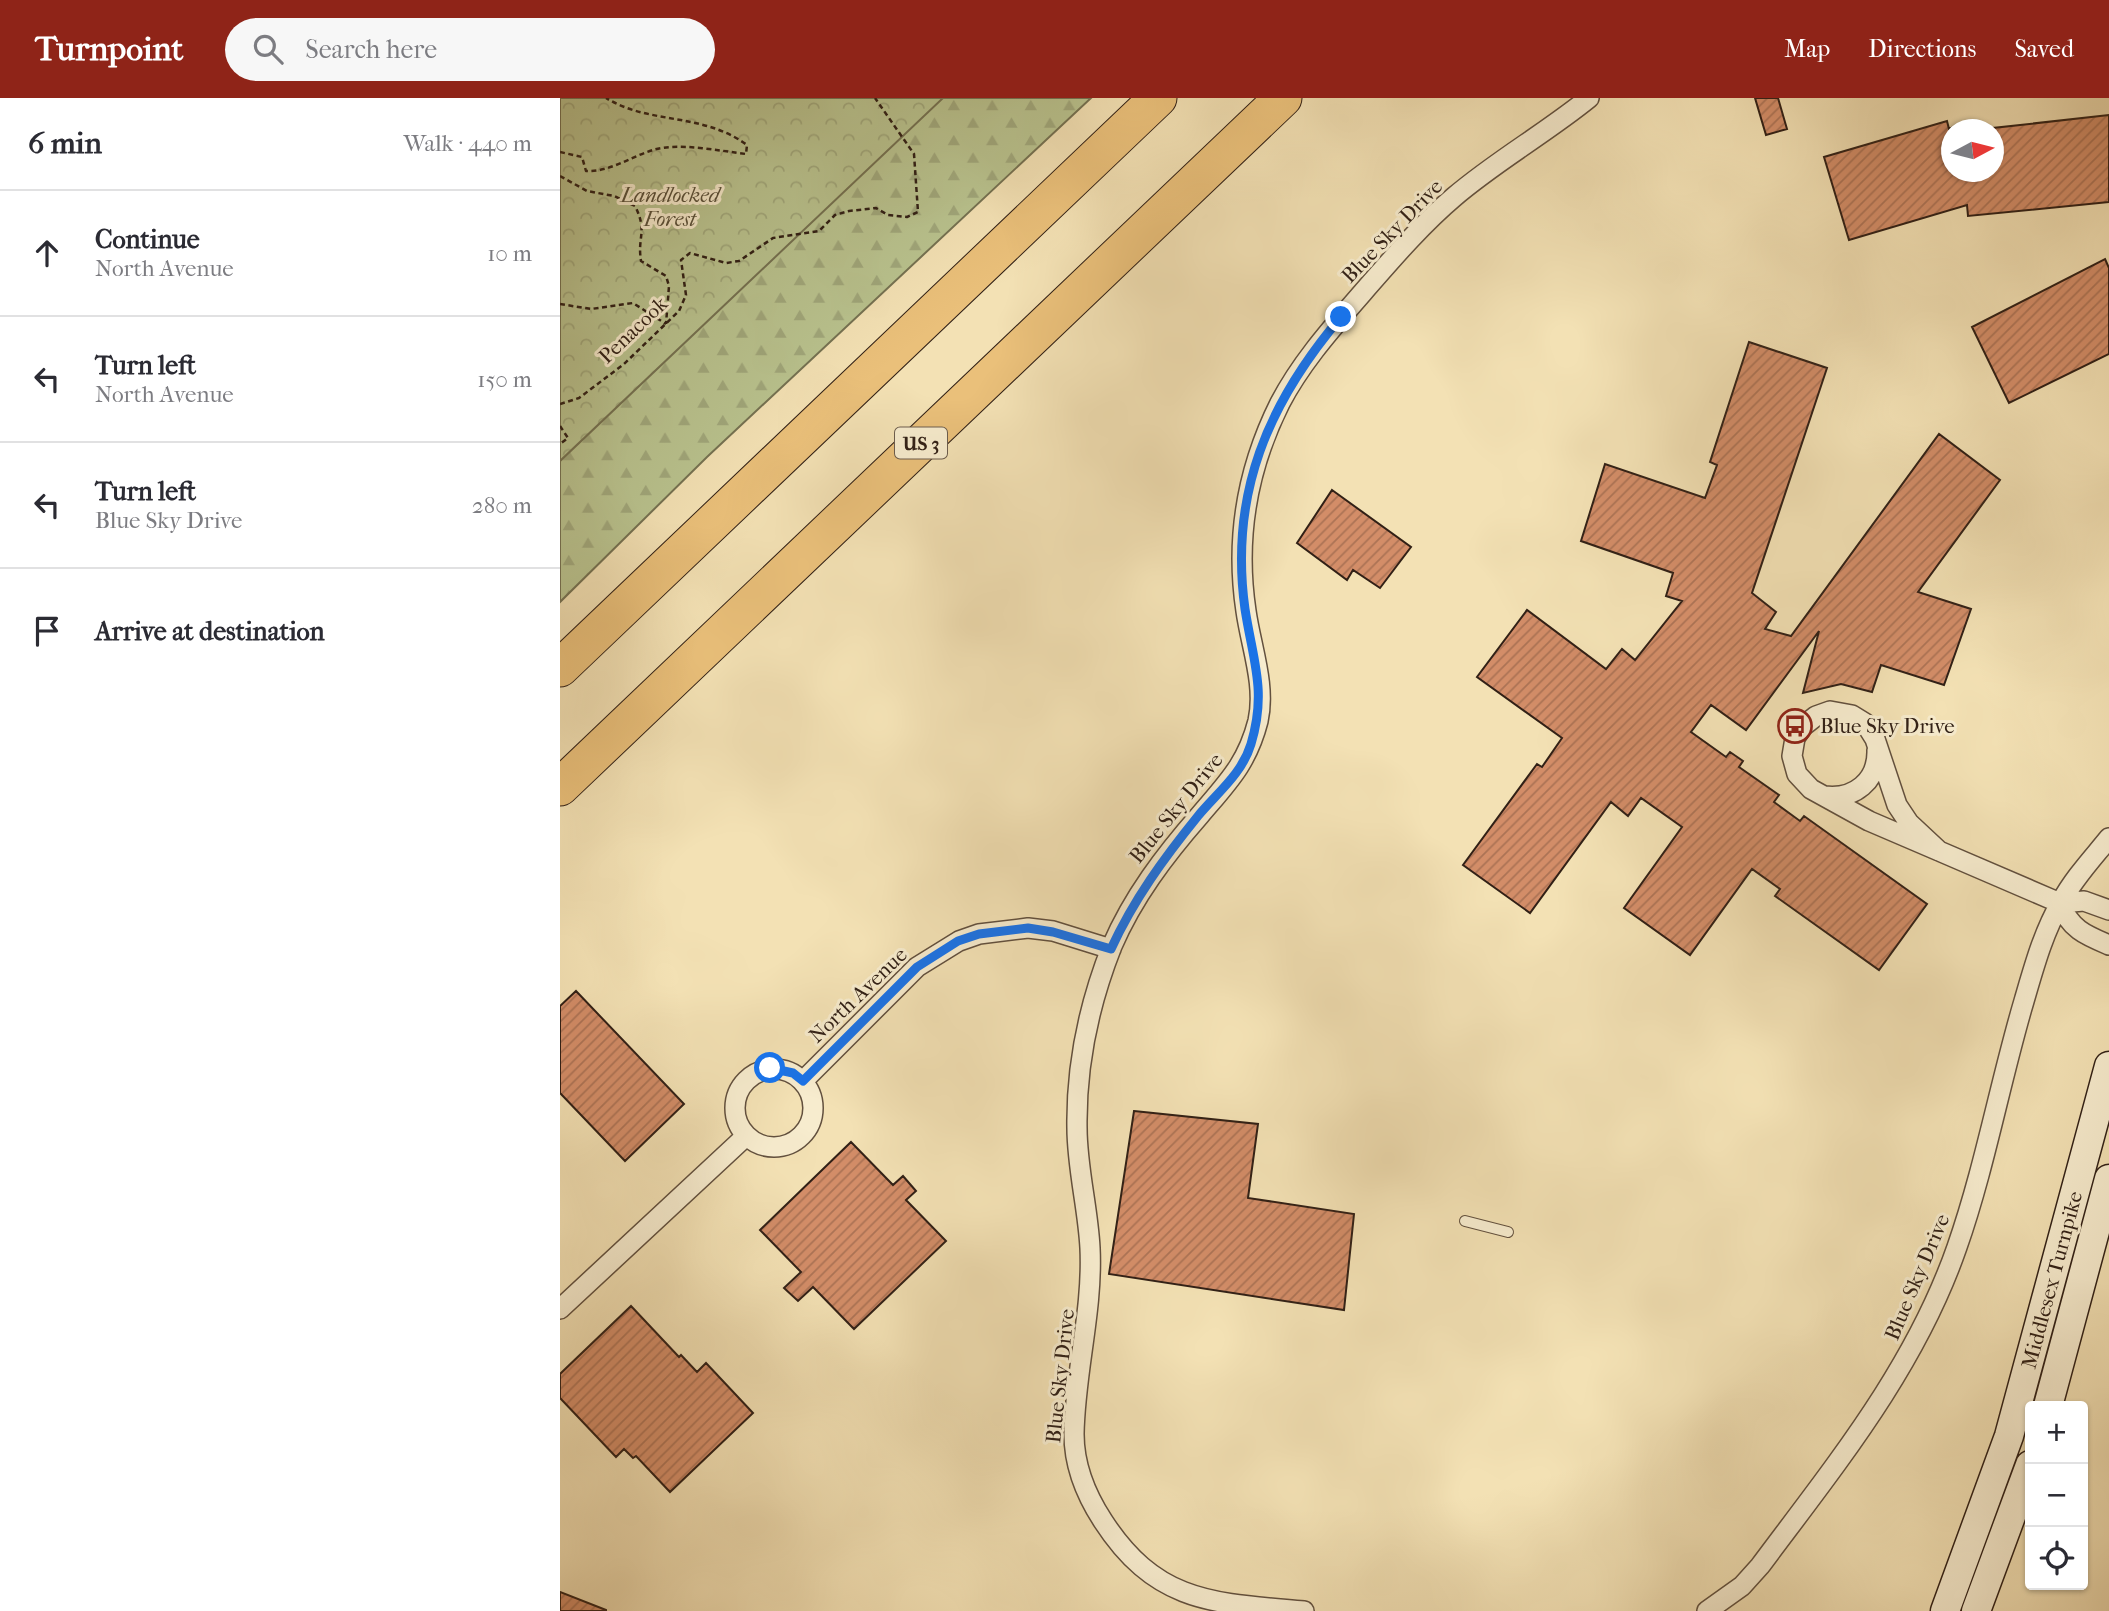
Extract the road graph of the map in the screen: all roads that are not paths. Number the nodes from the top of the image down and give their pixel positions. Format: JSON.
{"nodes":[{"id":1,"x":1158,"y":98,"type":"edge"},
{"id":2,"x":1283,"y":98,"type":"edge"},
{"id":3,"x":1589,"y":98,"type":"edge"},
{"id":4,"x":560,"y":668,"type":"edge"},
{"id":5,"x":1877,"y":746,"type":"junction"},
{"id":6,"x":560,"y":787,"type":"edge"},
{"id":7,"x":1811,"y":789,"type":"junction"},
{"id":8,"x":2109,"y":838,"type":"edge"},
{"id":9,"x":1939,"y":852,"type":"junction"},
{"id":10,"x":2060,"y":903,"type":"junction"},
{"id":11,"x":2109,"y":910,"type":"edge"},
{"id":12,"x":2109,"y":945,"type":"edge"},
{"id":13,"x":1111,"y":949,"type":"junction"},
{"id":14,"x":2109,"y":1066,"type":"edge"},
{"id":15,"x":803,"y":1081,"type":"junction"},
{"id":16,"x":746,"y":1136,"type":"junction"},
{"id":17,"x":2109,"y":1179,"type":"edge"},
{"id":18,"x":1465,"y":1221,"type":"dead end"},
{"id":19,"x":1508,"y":1232,"type":"dead end"},
{"id":20,"x":560,"y":1309,"type":"edge"},
{"id":21,"x":2049,"y":1401,"type":"edge"},
{"id":22,"x":2025,"y":1479,"type":"edge"},
{"id":23,"x":1304,"y":1611,"type":"edge"},
{"id":24,"x":1707,"y":1611,"type":"edge"},
{"id":25,"x":1945,"y":1611,"type":"edge"},
{"id":26,"x":1976,"y":1611,"type":"edge"}],
"edges":[{"from":1,"to":4,"type":"highway"},
{"from":2,"to":6,"type":"highway","number":"US 3"},
{"from":3,"to":13,"type":"street","name":"Blue Sky Drive"},
{"from":5,"to":7,"type":"street"},
{"from":5,"to":7,"type":"street"},
{"from":5,"to":9,"type":"street"},
{"from":7,"to":9,"type":"street"},
{"from":8,"to":10,"type":"street","name":"Blue Sky Drive"},
{"from":9,"to":10,"type":"street"},
{"from":10,"to":11,"type":"street"},
{"from":10,"to":12,"type":"street"},
{"from":10,"to":24,"type":"street","name":"Blue Sky Drive"},
{"from":13,"to":15,"type":"street","name":"North Avenue"},
{"from":13,"to":23,"type":"street","name":"Blue Sky Drive"},
{"from":14,"to":25,"type":"main road","name":"Middlesex Turnpike"},
{"from":15,"to":16,"type":"street"},
{"from":15,"to":16,"type":"street"},
{"from":16,"to":20,"type":"street"},
{"from":17,"to":21,"type":"main road","name":"Middlesex Turnpike"},
{"from":18,"to":19,"type":"lane"},
{"from":22,"to":26,"type":"main road"}]}
